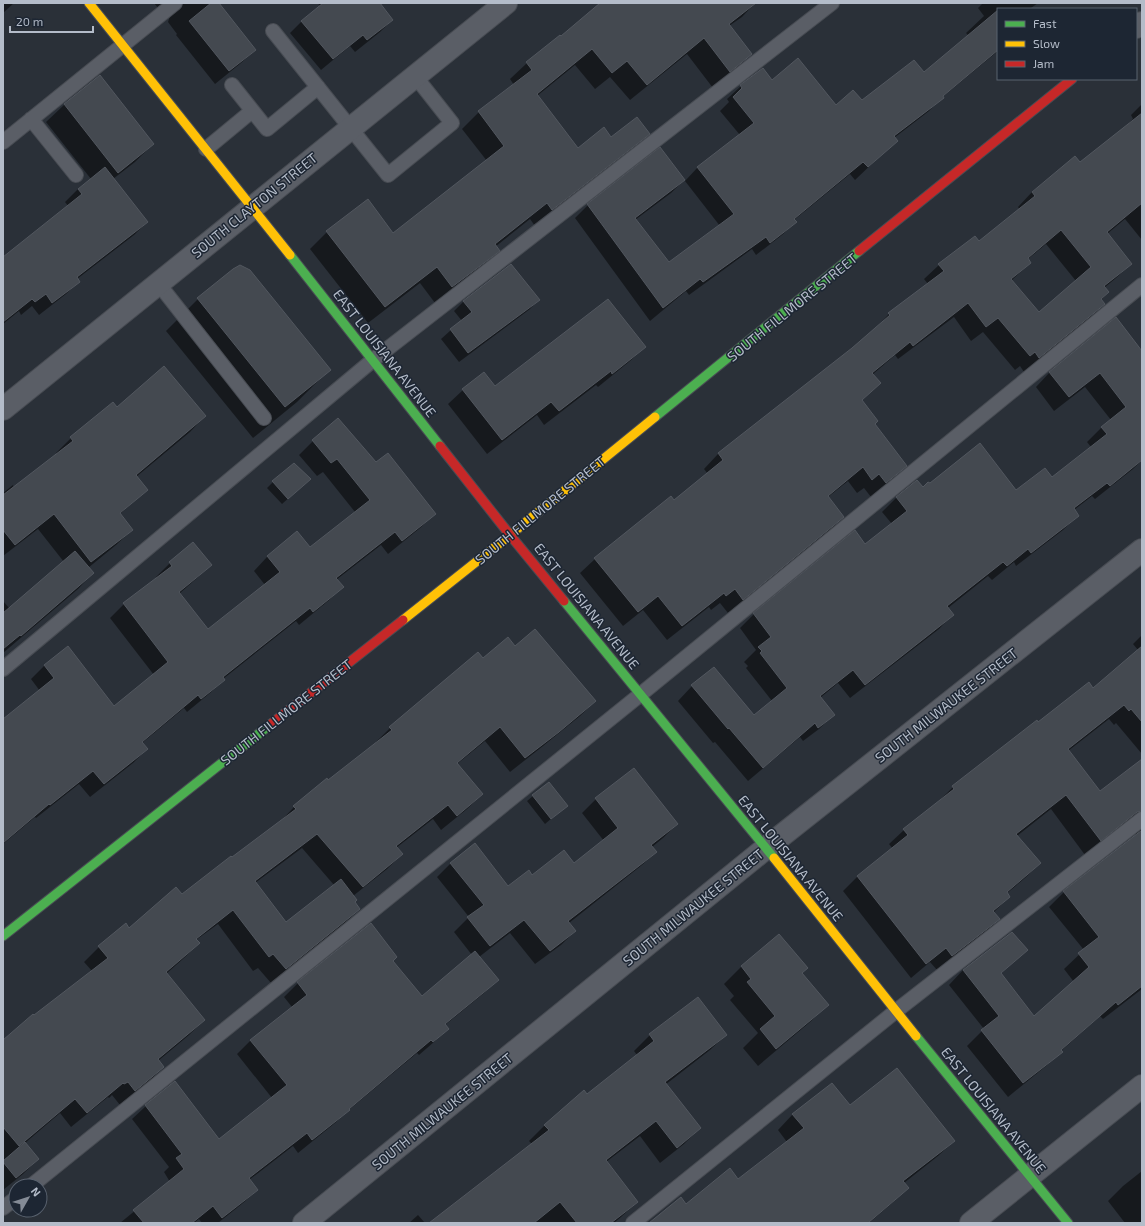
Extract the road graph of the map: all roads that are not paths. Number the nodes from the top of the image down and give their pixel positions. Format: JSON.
{"nodes":[{"id":1,"x":89,"y":3,"type":"edge"},
{"id":2,"x":175,"y":3,"type":"edge"},
{"id":3,"x":506,"y":3,"type":"edge"},
{"id":4,"x":832,"y":3,"type":"edge"},
{"id":5,"x":273,"y":31,"type":"dead end"},
{"id":6,"x":122,"y":45,"type":"junction"},
{"id":7,"x":415,"y":76,"type":"junction"},
{"id":8,"x":1071,"y":80,"type":"edge"},
{"id":9,"x":232,"y":85,"type":"dead end"},
{"id":10,"x":318,"y":87,"type":"junction"},
{"id":11,"x":252,"y":111,"type":"junction"},
{"id":12,"x":32,"y":119,"type":"junction"},
{"id":13,"x":350,"y":128,"type":"junction"},
{"id":14,"x":3,"y":142,"type":"edge"},
{"id":15,"x":206,"y":148,"type":"junction"},
{"id":16,"x":76,"y":175,"type":"dead end"},
{"id":17,"x":252,"y":207,"type":"junction"},
{"id":18,"x":158,"y":283,"type":"junction"},
{"id":19,"x":1142,"y":285,"type":"edge"},
{"id":20,"x":373,"y":360,"type":"junction"},
{"id":21,"x":3,"y":408,"type":"edge"},
{"id":22,"x":264,"y":418,"type":"dead end"},
{"id":23,"x":510,"y":535,"type":"junction"},
{"id":24,"x":1142,"y":550,"type":"edge"},
{"id":25,"x":3,"y":669,"type":"edge"},
{"id":26,"x":641,"y":694,"type":"junction"},
{"id":27,"x":1142,"y":819,"type":"edge"},
{"id":28,"x":766,"y":848,"type":"junction"},
{"id":29,"x":3,"y":936,"type":"edge"},
{"id":30,"x":896,"y":1011,"type":"junction"},
{"id":31,"x":1142,"y":1086,"type":"edge"},
{"id":32,"x":1030,"y":1176,"type":"junction"},
{"id":33,"x":41,"y":1178,"type":"edge"},
{"id":34,"x":304,"y":1223,"type":"edge"},
{"id":35,"x":633,"y":1223,"type":"edge"},
{"id":36,"x":971,"y":1223,"type":"edge"},
{"id":37,"x":1068,"y":1223,"type":"edge"}],
"edges":[{"from":1,"to":6,"type":"street","name":"EAST LOUISIANA AVENUE"},
{"from":2,"to":6,"type":"lane"},
{"from":3,"to":7,"type":"street","name":"SOUTH CLAYTON STREET"},
{"from":4,"to":20,"type":"lane"},
{"from":5,"to":10,"type":"lane"},
{"from":6,"to":12,"type":"lane"},
{"from":6,"to":15,"type":"street","name":"EAST LOUISIANA AVENUE"},
{"from":7,"to":13,"type":"street","name":"SOUTH CLAYTON STREET"},
{"from":7,"to":13,"type":"lane"},
{"from":8,"to":23,"type":"street","name":"SOUTH FILLMORE STREET"},
{"from":9,"to":11,"type":"lane"},
{"from":10,"to":11,"type":"lane"},
{"from":10,"to":13,"type":"lane"},
{"from":11,"to":15,"type":"lane"},
{"from":12,"to":14,"type":"lane"},
{"from":12,"to":16,"type":"lane"},
{"from":13,"to":17,"type":"street","name":"SOUTH CLAYTON STREET"},
{"from":15,"to":17,"type":"street","name":"EAST LOUISIANA AVENUE"},
{"from":17,"to":18,"type":"street","name":"SOUTH CLAYTON STREET"},
{"from":17,"to":20,"type":"street","name":"EAST LOUISIANA AVENUE"},
{"from":18,"to":21,"type":"street","name":"SOUTH CLAYTON STREET"},
{"from":18,"to":22,"type":"lane"},
{"from":19,"to":26,"type":"lane"},
{"from":20,"to":23,"type":"street","name":"EAST LOUISIANA AVENUE"},
{"from":20,"to":25,"type":"lane"},
{"from":23,"to":26,"type":"street","name":"EAST LOUISIANA AVENUE"},
{"from":23,"to":29,"type":"street","name":"SOUTH FILLMORE STREET"},
{"from":24,"to":28,"type":"street","name":"SOUTH MILWAUKEE STREET"},
{"from":26,"to":28,"type":"street","name":"EAST LOUISIANA AVENUE"},
{"from":26,"to":33,"type":"lane"},
{"from":27,"to":30,"type":"lane"},
{"from":28,"to":30,"type":"street","name":"EAST LOUISIANA AVENUE"},
{"from":28,"to":34,"type":"street","name":"SOUTH MILWAUKEE STREET"},
{"from":30,"to":32,"type":"street","name":"EAST LOUISIANA AVENUE"},
{"from":30,"to":35,"type":"lane"},
{"from":31,"to":32,"type":"street"},
{"from":32,"to":36,"type":"street"},
{"from":32,"to":37,"type":"street","name":"EAST LOUISIANA AVENUE"}]}
